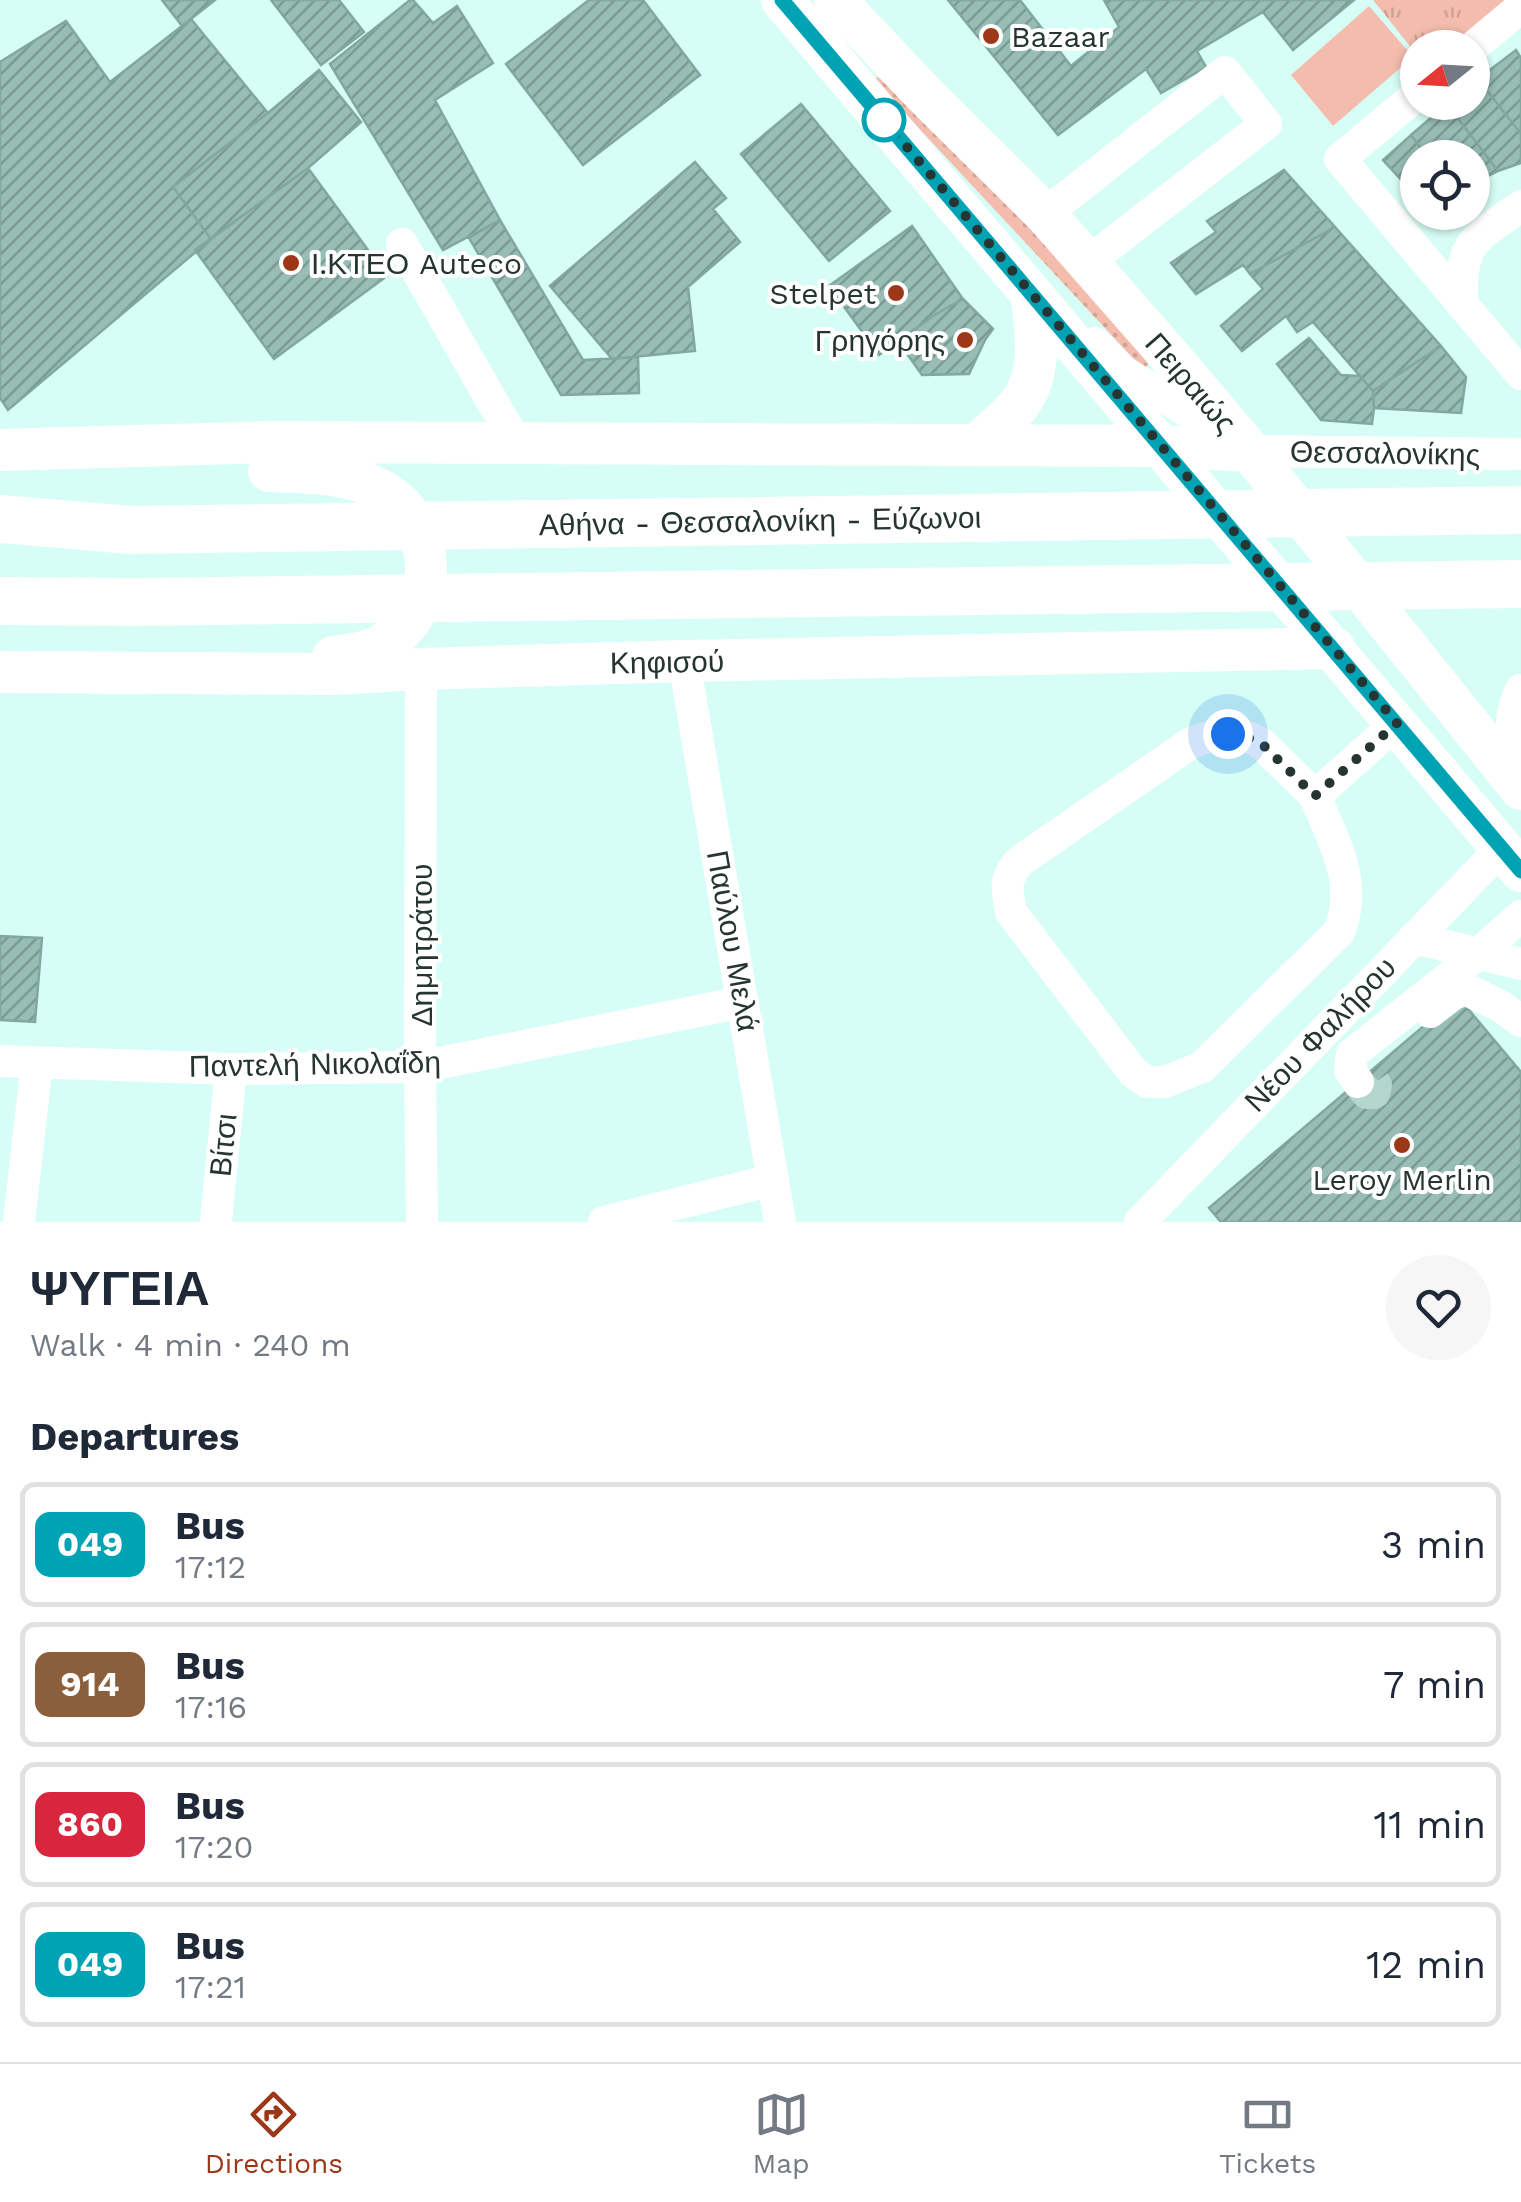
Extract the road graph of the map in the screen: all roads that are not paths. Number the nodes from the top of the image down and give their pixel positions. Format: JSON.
{"nodes":[{"id":1,"x":782,"y":0,"type":"edge"},
{"id":2,"x":835,"y":0,"type":"edge"},
{"id":3,"x":1521,"y":8,"type":"edge"},
{"id":4,"x":1490,"y":33,"type":"edge"},
{"id":5,"x":1400,"y":109,"type":"edge"},
{"id":6,"x":1521,"y":206,"type":"edge"},
{"id":7,"x":1045,"y":214,"type":"junction"},
{"id":8,"x":402,"y":244,"type":"dead end"},
{"id":9,"x":1087,"y":263,"type":"junction"},
{"id":10,"x":1030,"y":292,"type":"junction"},
{"id":11,"x":1462,"y":304,"type":"junction"},
{"id":12,"x":1521,"y":374,"type":"edge"},
{"id":13,"x":516,"y":444,"type":"junction"},
{"id":14,"x":977,"y":446,"type":"junction"},
{"id":15,"x":1161,"y":446,"type":"junction"},
{"id":16,"x":1250,"y":451,"type":"junction"},
{"id":17,"x":0,"y":452,"type":"edge"},
{"id":18,"x":1521,"y":454,"type":"edge"},
{"id":19,"x":1521,"y":510,"type":"edge"},
{"id":20,"x":0,"y":519,"type":"edge"},
{"id":21,"x":1521,"y":584,"type":"edge"},
{"id":22,"x":0,"y":602,"type":"edge"},
{"id":23,"x":1334,"y":648,"type":"junction"},
{"id":24,"x":684,"y":661,"type":"junction"},
{"id":25,"x":421,"y":669,"type":"junction"},
{"id":26,"x":0,"y":672,"type":"edge"},
{"id":27,"x":183,"y":672,"type":"junction"},
{"id":28,"x":1521,"y":690,"type":"edge"},
{"id":29,"x":1397,"y":723,"type":"junction"},
{"id":30,"x":1518,"y":785,"type":"edge"},
{"id":31,"x":1315,"y":796,"type":"junction"},
{"id":32,"x":1511,"y":860,"type":"edge"},
{"id":33,"x":1521,"y":916,"type":"edge"},
{"id":34,"x":1414,"y":938,"type":"junction"},
{"id":35,"x":1478,"y":954,"type":"junction"},
{"id":36,"x":1521,"y":964,"type":"edge"},
{"id":37,"x":743,"y":1002,"type":"junction"},
{"id":38,"x":1521,"y":1021,"type":"edge"},
{"id":39,"x":0,"y":1061,"type":"edge"},
{"id":40,"x":36,"y":1063,"type":"junction"},
{"id":41,"x":420,"y":1068,"type":"junction"},
{"id":42,"x":231,"y":1069,"type":"junction"},
{"id":43,"x":773,"y":1180,"type":"junction"},
{"id":44,"x":1160,"y":1210,"type":"edge"},
{"id":45,"x":19,"y":1222,"type":"edge"},
{"id":46,"x":216,"y":1222,"type":"edge"},
{"id":47,"x":422,"y":1222,"type":"edge"},
{"id":48,"x":604,"y":1222,"type":"edge"},
{"id":49,"x":780,"y":1222,"type":"edge"},
{"id":50,"x":1140,"y":1222,"type":"edge"}],
"edges":[{"from":1,"to":10,"type":"main road"},
{"from":2,"to":7,"type":"main road","name":"Πειραιώς"},
{"from":3,"to":4,"type":"street"},
{"from":5,"to":11,"type":"street"},
{"from":6,"to":11,"type":"street"},
{"from":7,"to":9,"type":"main road","name":"Πειραιώς"},
{"from":7,"to":9,"type":"street"},
{"from":8,"to":13,"type":"street"},
{"from":9,"to":16,"type":"main road","name":"Πειραιώς"},
{"from":10,"to":14,"type":"main road"},
{"from":10,"to":15,"type":"main road"},
{"from":10,"to":16,"type":"street"},
{"from":11,"to":12,"type":"street"},
{"from":13,"to":14,"type":"main road"},
{"from":13,"to":17,"type":"main road"},
{"from":14,"to":15,"type":"main road"},
{"from":15,"to":16,"type":"main road"},
{"from":15,"to":23,"type":"main road"},
{"from":16,"to":18,"type":"street","name":"Θεσσαλονίκης"},
{"from":16,"to":30,"type":"main road","name":"Πειραιώς"},
{"from":17,"to":27,"type":"main road"},
{"from":19,"to":20,"type":"highway","name":"Αθήνα - Θεσσαλονίκη - Εύζωνοι"},
{"from":21,"to":22,"type":"highway"},
{"from":23,"to":24,"type":"main road","name":"Κηφισού"},
{"from":23,"to":29,"type":"main road"},
{"from":24,"to":25,"type":"main road","name":"Κηφισού"},
{"from":24,"to":37,"type":"street","name":"Παύλου Μελά"},
{"from":25,"to":27,"type":"main road","name":"Κηφισού"},
{"from":25,"to":41,"type":"street","name":"Δημητράτου"},
{"from":26,"to":27,"type":"main road","name":"Κηφισού"},
{"from":28,"to":30,"type":"street"},
{"from":29,"to":31,"type":"street"},
{"from":29,"to":32,"type":"main road"},
{"from":31,"to":31,"type":"street"},
{"from":32,"to":34,"type":"street","name":"Νέου Φαλήρου"},
{"from":33,"to":35,"type":"street"},
{"from":34,"to":35,"type":"street"},
{"from":34,"to":44,"type":"street","name":"Νέου Φαλήρου"},
{"from":35,"to":36,"type":"street"},
{"from":35,"to":38,"type":"street"},
{"from":37,"to":41,"type":"street","name":"Παντελή Νικολαΐδη"},
{"from":37,"to":43,"type":"street","name":"Παύλου Μελά"},
{"from":39,"to":40,"type":"street","name":"Παντελή Νικολαΐδη"},
{"from":40,"to":42,"type":"street","name":"Παντελή Νικολαΐδη"},
{"from":40,"to":45,"type":"street"},
{"from":41,"to":42,"type":"street","name":"Παντελή Νικολαΐδη"},
{"from":41,"to":47,"type":"street","name":"Δημητράτου"},
{"from":42,"to":46,"type":"street","name":"Βίτσι"},
{"from":43,"to":48,"type":"street"},
{"from":43,"to":49,"type":"street","name":"Παύλου Μελά"},
{"from":44,"to":50,"type":"street","name":"Νέου Φαλήρου"}]}
